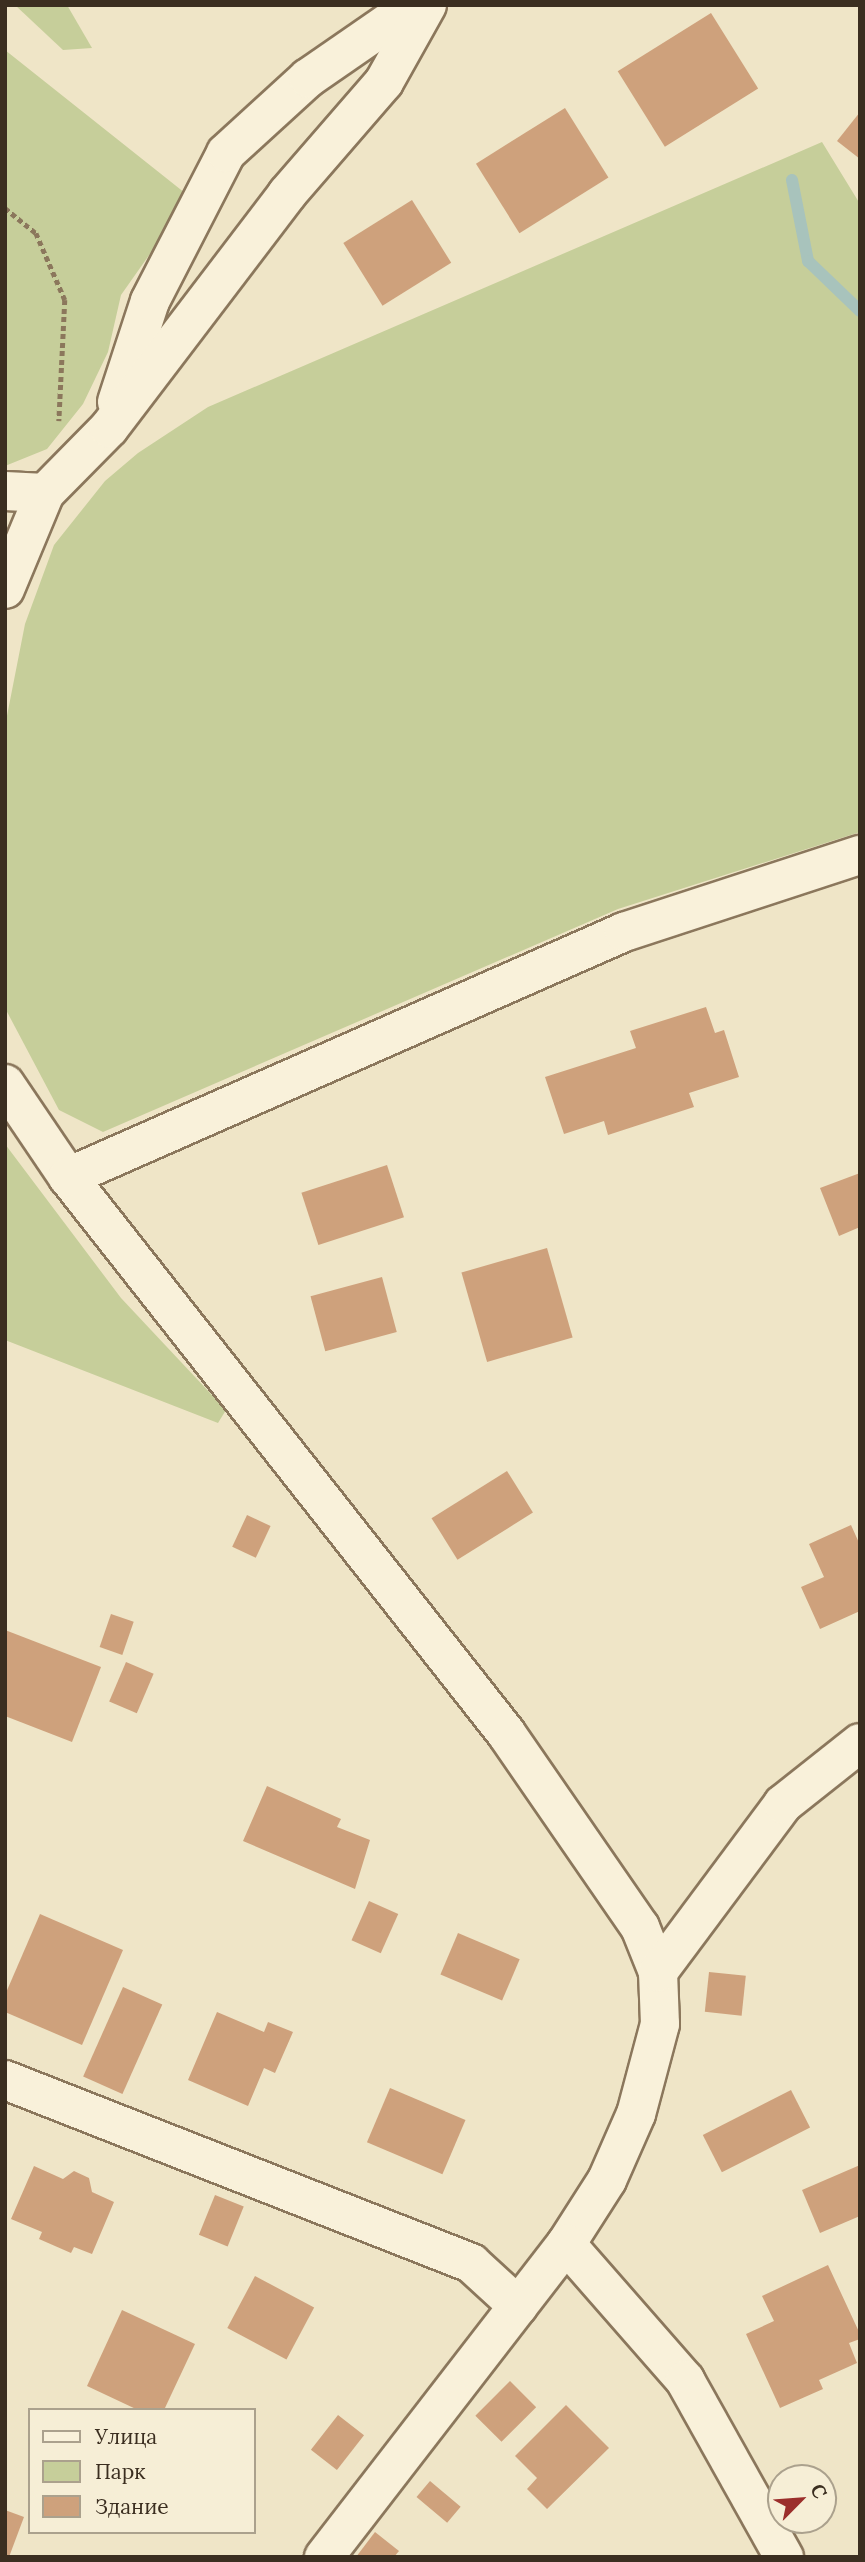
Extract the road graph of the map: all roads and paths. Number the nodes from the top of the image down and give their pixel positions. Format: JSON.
{"nodes":[{"id":1,"x":414,"y":5,"type":"edge"},
{"id":2,"x":427,"y":5,"type":"edge"},
{"id":3,"x":5,"y":208,"type":"edge"},
{"id":4,"x":109,"y":428,"type":"junction"},
{"id":5,"x":50,"y":487,"type":"junction"},
{"id":6,"x":5,"y":491,"type":"edge"},
{"id":7,"x":5,"y":589,"type":"edge"},
{"id":8,"x":860,"y":855,"type":"edge"},
{"id":9,"x":5,"y":1084,"type":"edge"},
{"id":10,"x":68,"y":1177,"type":"junction"},
{"id":11,"x":860,"y":1743,"type":"edge"},
{"id":12,"x":658,"y":1972,"type":"junction"},
{"id":13,"x":5,"y":2080,"type":"edge"},
{"id":14,"x":566,"y":2244,"type":"junction"},
{"id":15,"x":518,"y":2306,"type":"junction"},
{"id":16,"x":324,"y":2557,"type":"edge"},
{"id":17,"x":784,"y":2557,"type":"edge"}],
"edges":[{"from":1,"to":4,"type":"street"},
{"from":2,"to":4,"type":"street"},
{"from":3,"to":5,"type":"path"},
{"from":4,"to":5,"type":"street"},
{"from":5,"to":6,"type":"street"},
{"from":5,"to":7,"type":"street"},
{"from":8,"to":10,"type":"street"},
{"from":9,"to":10,"type":"street"},
{"from":10,"to":12,"type":"street"},
{"from":11,"to":12,"type":"street"},
{"from":12,"to":14,"type":"street"},
{"from":13,"to":15,"type":"street"},
{"from":14,"to":15,"type":"street"},
{"from":14,"to":17,"type":"street"},
{"from":15,"to":16,"type":"street"}]}
